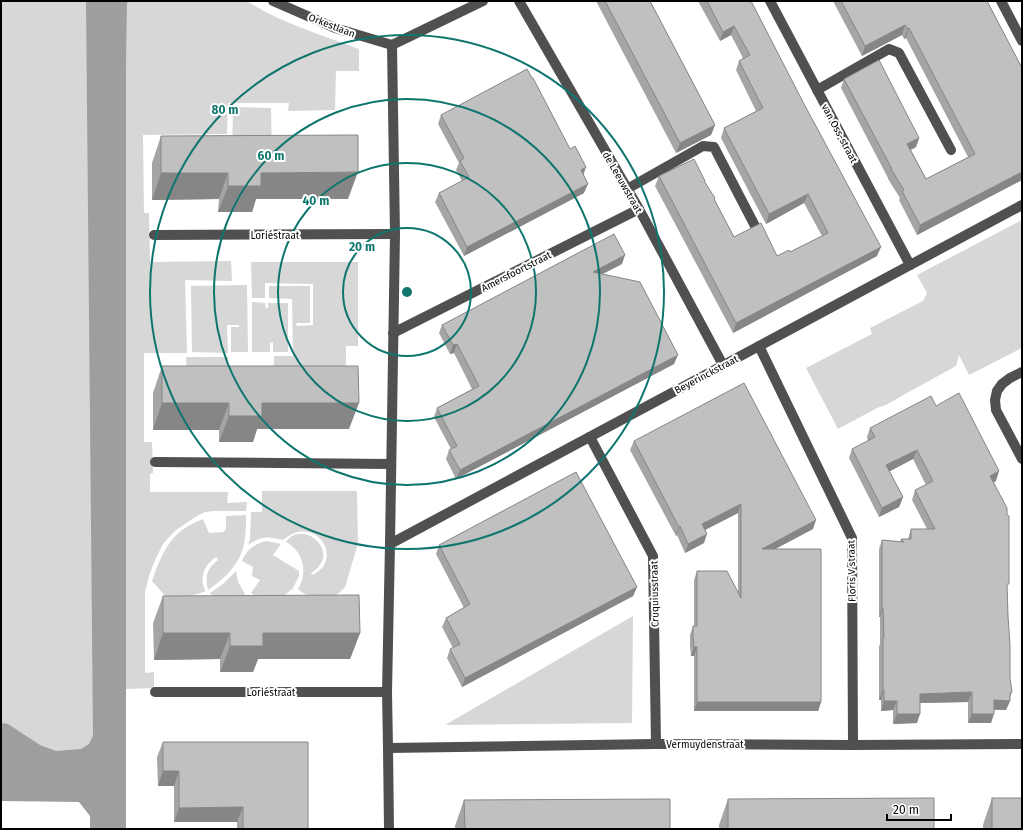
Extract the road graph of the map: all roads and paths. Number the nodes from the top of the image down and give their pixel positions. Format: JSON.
{"nodes":[{"id":1,"x":273,"y":1,"type":"edge"},
{"id":2,"x":483,"y":1,"type":"edge"},
{"id":3,"x":519,"y":1,"type":"edge"},
{"id":4,"x":770,"y":1,"type":"edge"},
{"id":5,"x":1001,"y":1,"type":"edge"},
{"id":6,"x":1022,"y":40,"type":"edge"},
{"id":7,"x":392,"y":45,"type":"junction"},
{"id":8,"x":817,"y":90,"type":"junction"},
{"id":9,"x":951,"y":150,"type":"dead end"},
{"id":10,"x":627,"y":189,"type":"junction"},
{"id":11,"x":1022,"y":205,"type":"edge"},
{"id":12,"x":639,"y":209,"type":"junction"},
{"id":13,"x":755,"y":226,"type":"edge"},
{"id":14,"x":395,"y":234,"type":"junction"},
{"id":15,"x":154,"y":235,"type":"dead end"},
{"id":16,"x":910,"y":265,"type":"junction"},
{"id":17,"x":393,"y":333,"type":"junction"},
{"id":18,"x":758,"y":346,"type":"junction"},
{"id":19,"x":723,"y":365,"type":"junction"},
{"id":20,"x":1022,"y":372,"type":"edge"},
{"id":21,"x":590,"y":437,"type":"junction"},
{"id":22,"x":1022,"y":459,"type":"edge"},
{"id":23,"x":155,"y":462,"type":"dead end"},
{"id":24,"x":391,"y":464,"type":"junction"},
{"id":25,"x":390,"y":544,"type":"junction"},
{"id":26,"x":155,"y":692,"type":"dead end"},
{"id":27,"x":387,"y":692,"type":"junction"},
{"id":28,"x":656,"y":744,"type":"junction"},
{"id":29,"x":1022,"y":744,"type":"edge"},
{"id":30,"x":853,"y":745,"type":"junction"},
{"id":31,"x":388,"y":748,"type":"junction"},
{"id":32,"x":389,"y":829,"type":"edge"}],
"edges":[{"from":1,"to":7,"type":"street","name":"Orkestlaan"},
{"from":2,"to":7,"type":"street"},
{"from":3,"to":10,"type":"street","name":"de Leeuwstraat"},
{"from":4,"to":8,"type":"street","name":"van Oss-straat"},
{"from":5,"to":6,"type":"street"},
{"from":7,"to":14,"type":"street"},
{"from":8,"to":9,"type":"street"},
{"from":8,"to":16,"type":"street","name":"van Oss-straat"},
{"from":10,"to":12,"type":"street","name":"de Leeuwstraat"},
{"from":10,"to":13,"type":"street"},
{"from":11,"to":16,"type":"street","name":"Beyerinckstraat"},
{"from":12,"to":17,"type":"street","name":"Amersfoortstraat"},
{"from":12,"to":19,"type":"street","name":"de Leeuwstraat"},
{"from":14,"to":15,"type":"street","name":"Loriéstraat"},
{"from":14,"to":17,"type":"street"},
{"from":16,"to":18,"type":"street","name":"Beyerinckstraat"},
{"from":17,"to":24,"type":"street"},
{"from":18,"to":19,"type":"street","name":"Beyerinckstraat"},
{"from":18,"to":30,"type":"street","name":"Floris V straat"},
{"from":19,"to":21,"type":"street","name":"Beyerinckstraat"},
{"from":20,"to":22,"type":"street"},
{"from":21,"to":25,"type":"street","name":"Beyerinckstraat"},
{"from":21,"to":28,"type":"street","name":"Cruquiusstraat"},
{"from":23,"to":24,"type":"street"},
{"from":24,"to":25,"type":"street"},
{"from":25,"to":27,"type":"street"},
{"from":26,"to":27,"type":"street","name":"Loriéstraat"},
{"from":27,"to":31,"type":"street"},
{"from":28,"to":30,"type":"street","name":"Vermuydenstraat"},
{"from":28,"to":31,"type":"street","name":"Vermuydenstraat"},
{"from":29,"to":30,"type":"street","name":"Vermuydenstraat"},
{"from":31,"to":32,"type":"street"}]}
